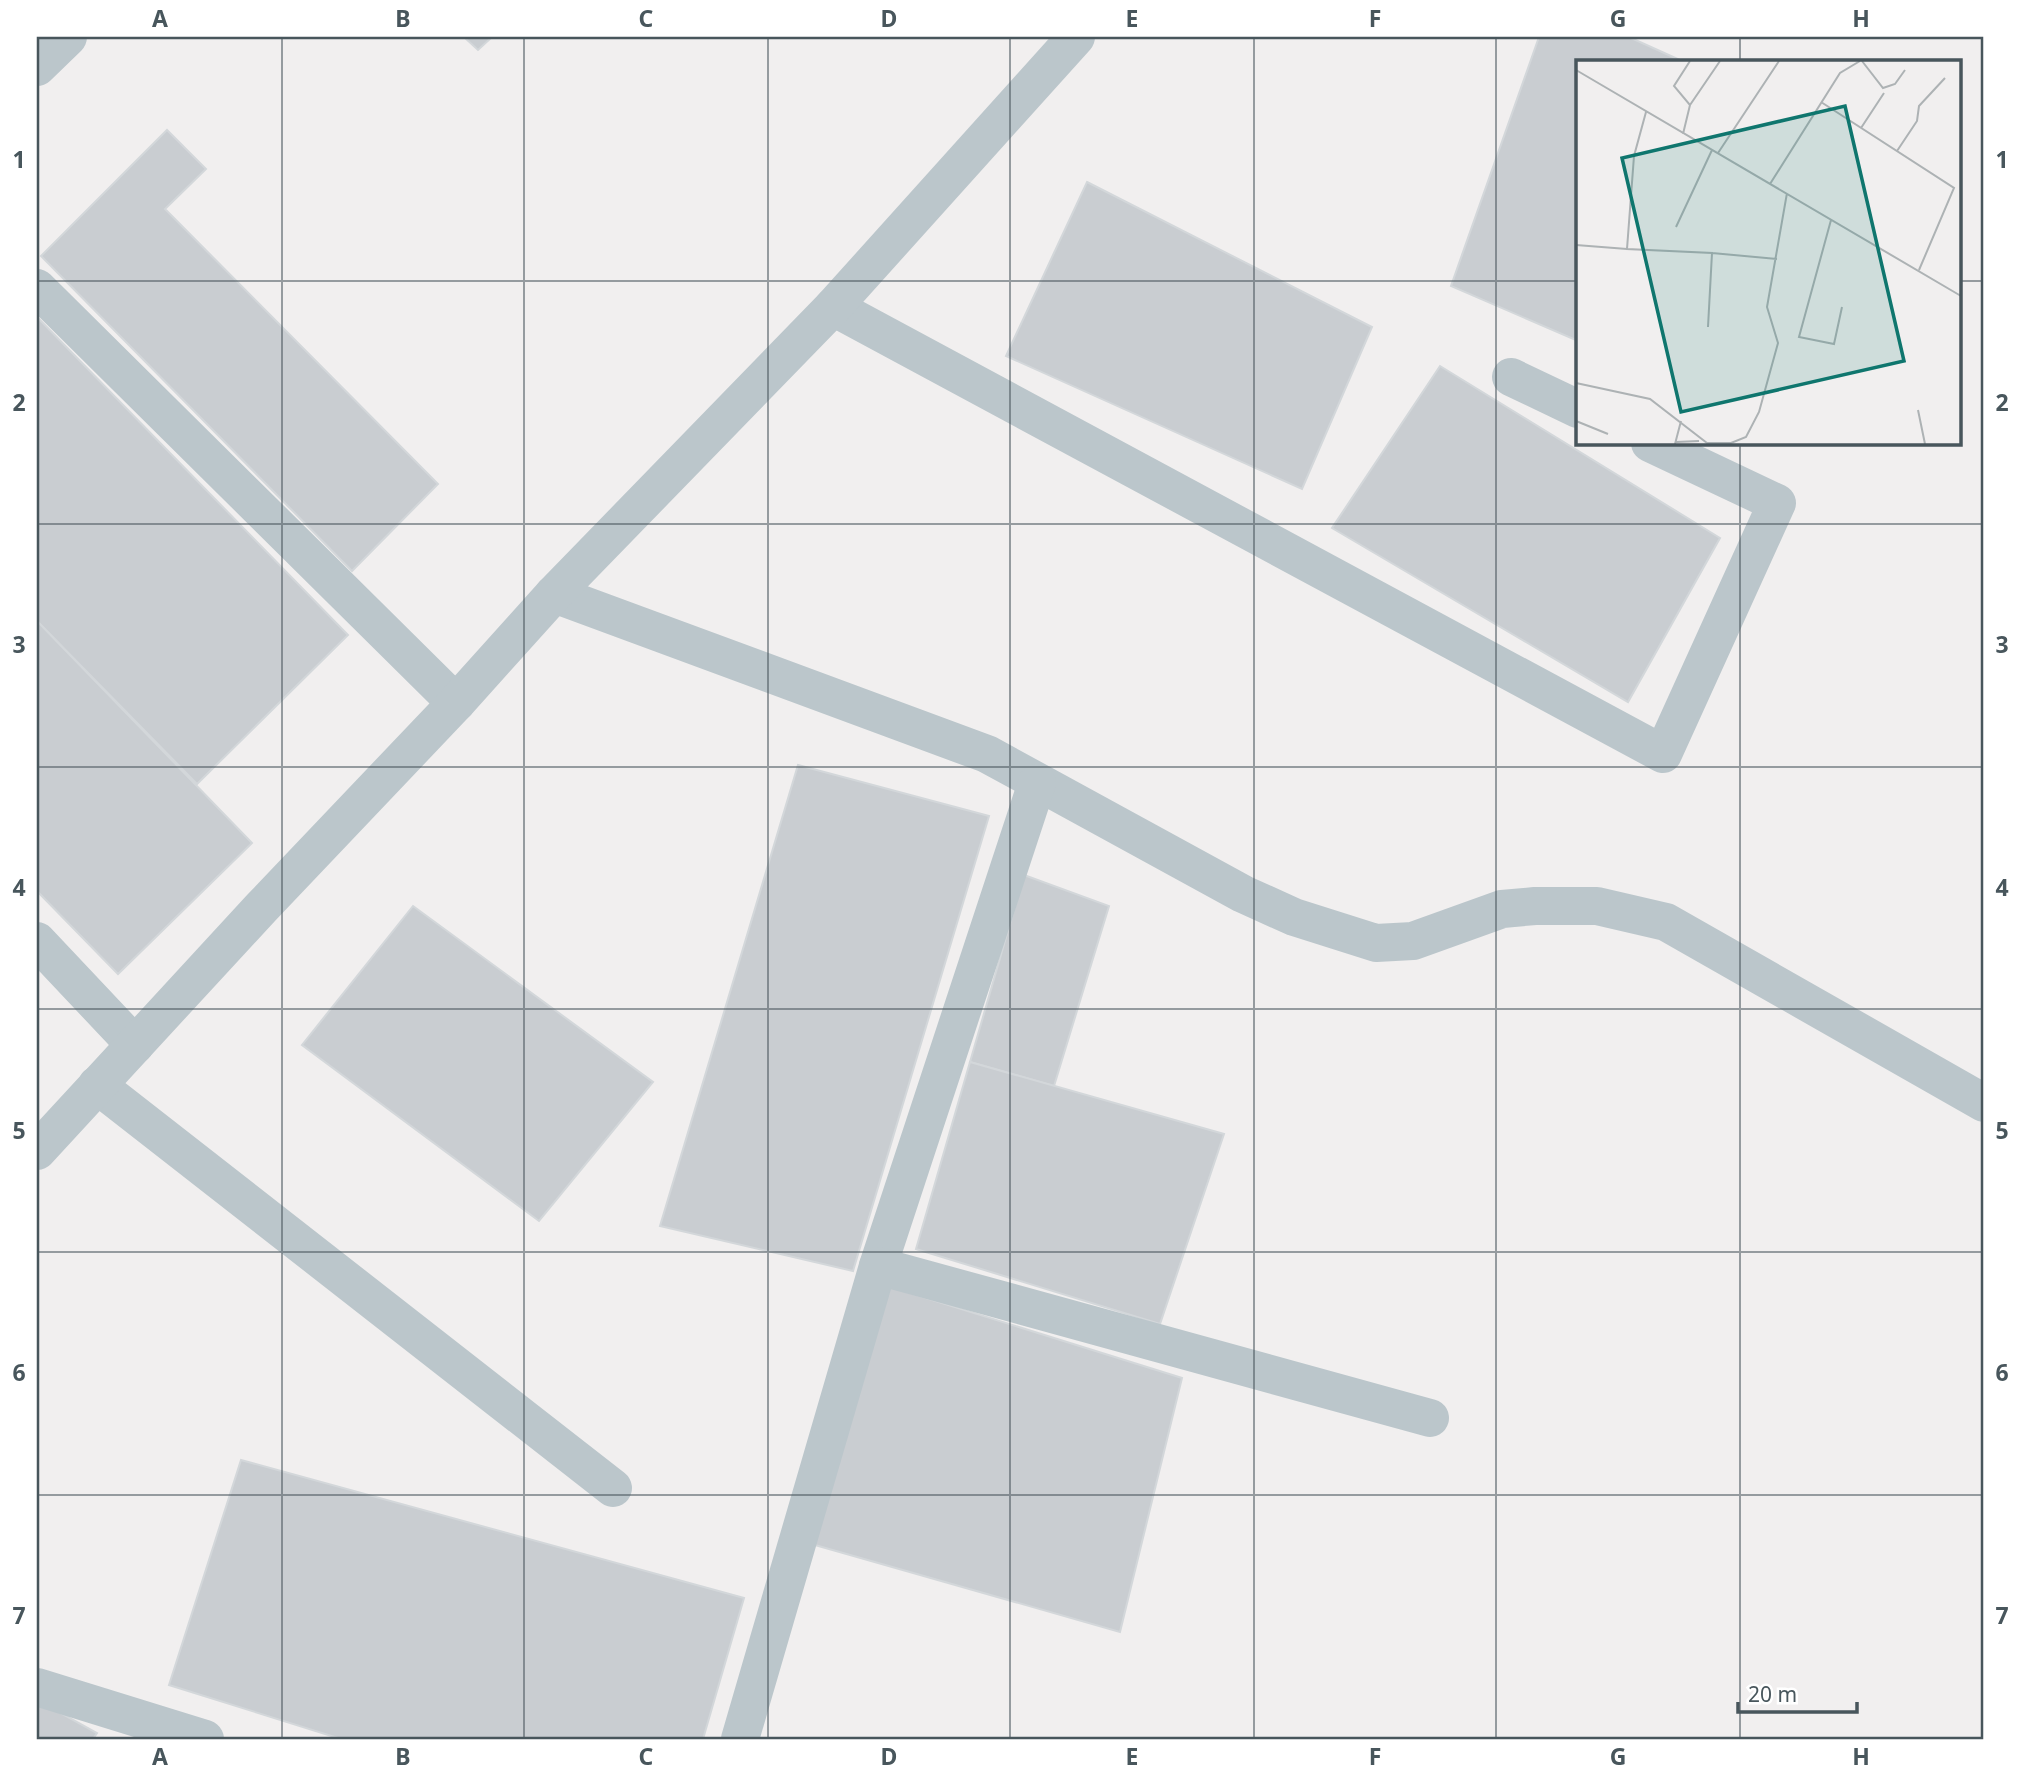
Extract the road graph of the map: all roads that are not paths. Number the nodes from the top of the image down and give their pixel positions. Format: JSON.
{"nodes":[{"id":1,"x":68,"y":37,"type":"edge"},
{"id":2,"x":1076,"y":37,"type":"edge"},
{"id":3,"x":37,"y":67,"type":"edge"},
{"id":4,"x":37,"y":288,"type":"edge"},
{"id":5,"x":833,"y":307,"type":"junction"},
{"id":6,"x":1511,"y":377,"type":"dead end"},
{"id":7,"x":1576,"y":408,"type":"edge"},
{"id":8,"x":1652,"y":444,"type":"edge"},
{"id":9,"x":554,"y":594,"type":"junction"},
{"id":10,"x":456,"y":704,"type":"junction"},
{"id":11,"x":1037,"y":783,"type":"junction"},
{"id":12,"x":37,"y":940,"type":"edge"},
{"id":13,"x":135,"y":1045,"type":"junction"},
{"id":14,"x":97,"y":1085,"type":"junction"},
{"id":15,"x":1984,"y":1102,"type":"edge"},
{"id":16,"x":37,"y":1151,"type":"edge"},
{"id":17,"x":878,"y":1266,"type":"junction"},
{"id":18,"x":1430,"y":1418,"type":"dead end"},
{"id":19,"x":613,"y":1488,"type":"dead end"},
{"id":20,"x":37,"y":1687,"type":"edge"},
{"id":21,"x":205,"y":1739,"type":"edge"},
{"id":22,"x":740,"y":1739,"type":"edge"}],
"edges":[{"from":1,"to":3,"type":"street"},
{"from":2,"to":5,"type":"street"},
{"from":4,"to":10,"type":"street"},
{"from":5,"to":8,"type":"street"},
{"from":5,"to":9,"type":"street"},
{"from":6,"to":7,"type":"street"},
{"from":9,"to":10,"type":"street"},
{"from":9,"to":11,"type":"street"},
{"from":10,"to":13,"type":"street"},
{"from":11,"to":15,"type":"street"},
{"from":11,"to":17,"type":"street"},
{"from":12,"to":13,"type":"street"},
{"from":13,"to":14,"type":"street"},
{"from":14,"to":16,"type":"street"},
{"from":14,"to":19,"type":"street"},
{"from":17,"to":18,"type":"street"},
{"from":17,"to":22,"type":"street"},
{"from":20,"to":21,"type":"street"}]}
